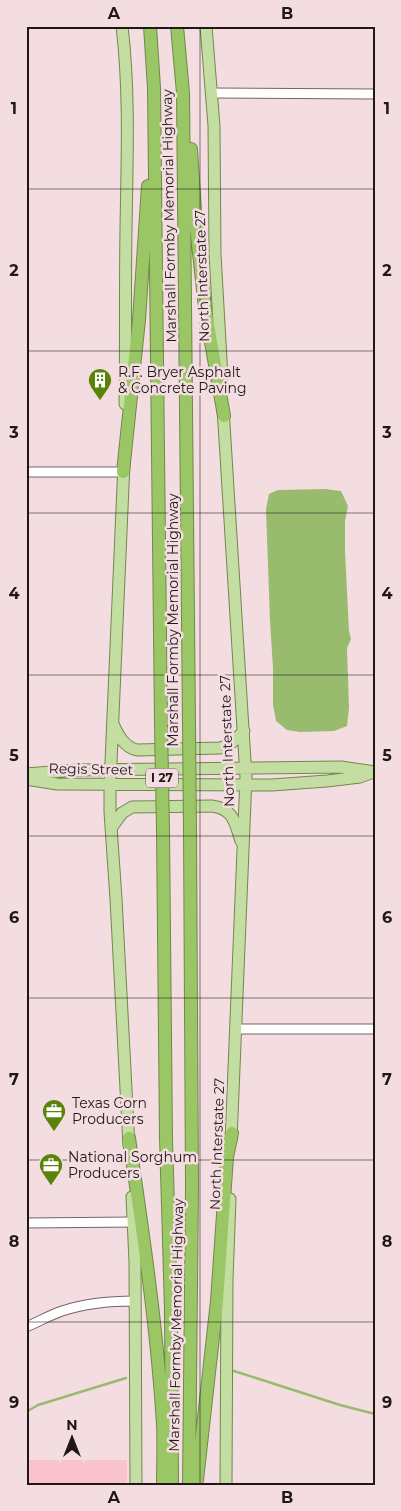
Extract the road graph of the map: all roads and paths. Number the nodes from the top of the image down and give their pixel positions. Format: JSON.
{"nodes":[{"id":1,"x":122,"y":26,"type":"edge"},
{"id":2,"x":150,"y":26,"type":"edge"},
{"id":3,"x":177,"y":26,"type":"edge"},
{"id":4,"x":206,"y":26,"type":"edge"},
{"id":5,"x":154,"y":88,"type":"junction"},
{"id":6,"x":183,"y":93,"type":"junction"},
{"id":7,"x":212,"y":93,"type":"junction"},
{"id":8,"x":375,"y":94,"type":"edge"},
{"id":9,"x":224,"y":416,"type":"junction"},
{"id":10,"x":26,"y":472,"type":"edge"},
{"id":11,"x":123,"y":472,"type":"junction"},
{"id":12,"x":112,"y":722,"type":"junction"},
{"id":13,"x":244,"y":731,"type":"junction"},
{"id":14,"x":246,"y":768,"type":"junction"},
{"id":15,"x":110,"y":770,"type":"junction"},
{"id":16,"x":374,"y":772,"type":"edge"},
{"id":17,"x":26,"y":774,"type":"edge"},
{"id":18,"x":26,"y":779,"type":"edge"},
{"id":19,"x":110,"y":785,"type":"junction"},
{"id":20,"x":246,"y":785,"type":"junction"},
{"id":21,"x":112,"y":827,"type":"junction"},
{"id":22,"x":243,"y":847,"type":"junction"},
{"id":23,"x":236,"y":1029,"type":"junction"},
{"id":24,"x":375,"y":1029,"type":"edge"},
{"id":25,"x":232,"y":1134,"type":"junction"},
{"id":26,"x":129,"y":1138,"type":"junction"},
{"id":27,"x":134,"y":1222,"type":"junction"},
{"id":28,"x":26,"y":1223,"type":"edge"},
{"id":29,"x":135,"y":1301,"type":"junction"},
{"id":30,"x":26,"y":1328,"type":"edge"},
{"id":31,"x":136,"y":1485,"type":"edge"},
{"id":32,"x":163,"y":1485,"type":"edge"},
{"id":33,"x":172,"y":1485,"type":"edge"},
{"id":34,"x":190,"y":1485,"type":"edge"},
{"id":35,"x":196,"y":1485,"type":"edge"},
{"id":36,"x":226,"y":1485,"type":"edge"}],
"edges":[{"from":1,"to":11,"type":"main road"},
{"from":2,"to":5,"type":"highway","name":"Marshall Formby Memorial Highway","number":"I 27"},
{"from":3,"to":6,"type":"highway","name":"Marshall Formby Memorial Highway","number":"I 27"},
{"from":4,"to":7,"type":"main road","name":"North Interstate 27"},
{"from":5,"to":11,"type":"highway"},
{"from":5,"to":33,"type":"highway","name":"Marshall Formby Memorial Highway","number":"I 27","bridge":true},
{"from":6,"to":9,"type":"highway"},
{"from":6,"to":34,"type":"highway","name":"Marshall Formby Memorial Highway","number":"I 27","bridge":true},
{"from":7,"to":8,"type":"street"},
{"from":7,"to":9,"type":"main road","name":"North Interstate 27"},
{"from":9,"to":13,"type":"main road","name":"North Interstate 27"},
{"from":10,"to":11,"type":"street"},
{"from":11,"to":12,"type":"main road"},
{"from":12,"to":13,"type":"main road"},
{"from":12,"to":15,"type":"main road"},
{"from":13,"to":14,"type":"main road","name":"North Interstate 27"},
{"from":14,"to":15,"type":"main road","name":"Regis Street"},
{"from":14,"to":16,"type":"main road","name":"Regis Street"},
{"from":14,"to":20,"type":"main road","name":"North Interstate 27"},
{"from":15,"to":17,"type":"main road","name":"Regis Street"},
{"from":15,"to":19,"type":"main road"},
{"from":16,"to":20,"type":"main road","name":"Regis Street"},
{"from":18,"to":19,"type":"main road","name":"Regis Street"},
{"from":19,"to":20,"type":"main road","name":"Regis Street"},
{"from":19,"to":21,"type":"main road"},
{"from":20,"to":22,"type":"main road","name":"North Interstate 27"},
{"from":21,"to":22,"type":"main road"},
{"from":21,"to":26,"type":"main road"},
{"from":22,"to":23,"type":"main road","name":"North Interstate 27"},
{"from":23,"to":24,"type":"street"},
{"from":23,"to":25,"type":"main road","name":"North Interstate 27"},
{"from":25,"to":35,"type":"highway"},
{"from":25,"to":36,"type":"main road","name":"North Interstate 27"},
{"from":26,"to":27,"type":"main road"},
{"from":26,"to":32,"type":"highway"},
{"from":27,"to":28,"type":"street"},
{"from":27,"to":29,"type":"main road"},
{"from":29,"to":30,"type":"street"},
{"from":29,"to":31,"type":"main road"}]}
